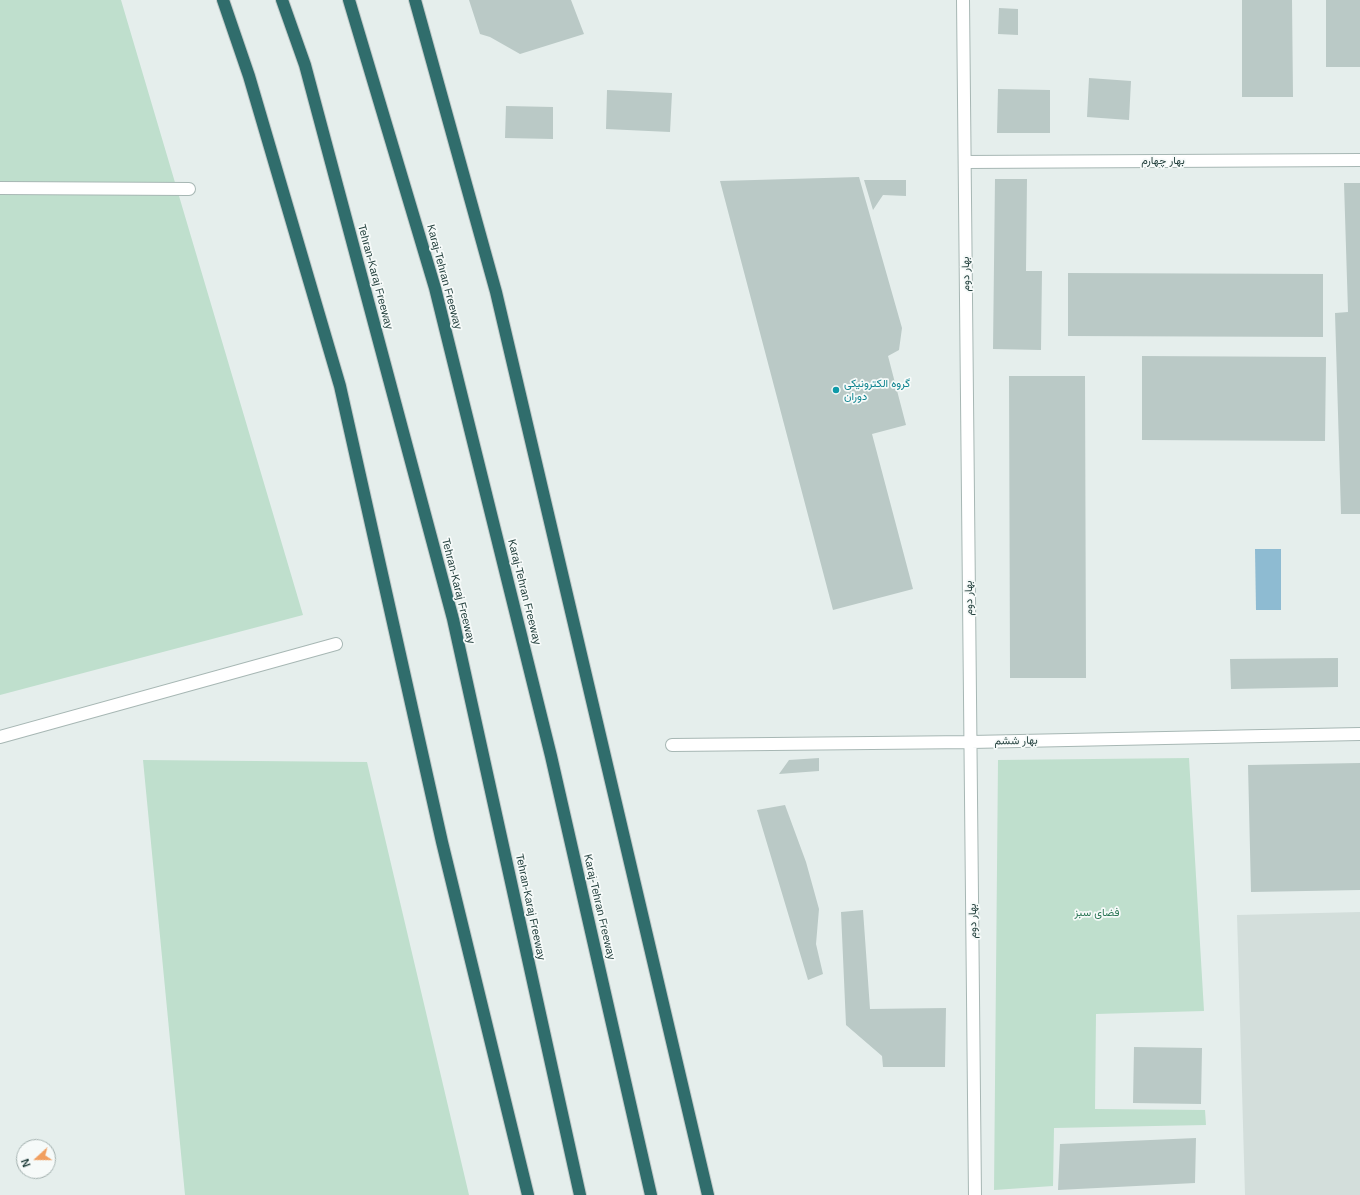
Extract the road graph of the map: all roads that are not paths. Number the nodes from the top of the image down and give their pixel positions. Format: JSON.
{"nodes":[{"id":1,"x":223,"y":0,"type":"edge"},
{"id":2,"x":282,"y":0,"type":"edge"},
{"id":3,"x":349,"y":0,"type":"edge"},
{"id":4,"x":415,"y":0,"type":"edge"},
{"id":5,"x":964,"y":0,"type":"edge"},
{"id":6,"x":1360,"y":160,"type":"edge"},
{"id":7,"x":965,"y":162,"type":"junction"},
{"id":8,"x":0,"y":188,"type":"edge"},
{"id":9,"x":189,"y":189,"type":"dead end"},
{"id":10,"x":336,"y":644,"type":"dead end"},
{"id":11,"x":1360,"y":734,"type":"edge"},
{"id":12,"x":0,"y":737,"type":"edge"},
{"id":13,"x":971,"y":742,"type":"junction"},
{"id":14,"x":672,"y":745,"type":"dead end"},
{"id":15,"x":528,"y":1195,"type":"edge"},
{"id":16,"x":580,"y":1195,"type":"edge"},
{"id":17,"x":651,"y":1195,"type":"edge"},
{"id":18,"x":708,"y":1195,"type":"edge"},
{"id":19,"x":975,"y":1195,"type":"edge"}],
"edges":[{"from":1,"to":15,"type":"highway"},
{"from":2,"to":16,"type":"highway","name":"Tehran-Karaj Freeway"},
{"from":3,"to":17,"type":"highway","name":"Karaj-Tehran Freeway"},
{"from":4,"to":18,"type":"highway"},
{"from":5,"to":7,"type":"street","name":"بهار دوم"},
{"from":6,"to":7,"type":"street","name":"بهار چهارم"},
{"from":7,"to":13,"type":"street","name":"بهار دوم"},
{"from":8,"to":9,"type":"street"},
{"from":10,"to":12,"type":"street"},
{"from":11,"to":13,"type":"street","name":"بهار ششم"},
{"from":13,"to":14,"type":"street","name":"بهار ششم"},
{"from":13,"to":19,"type":"street","name":"بهار دوم"}]}
